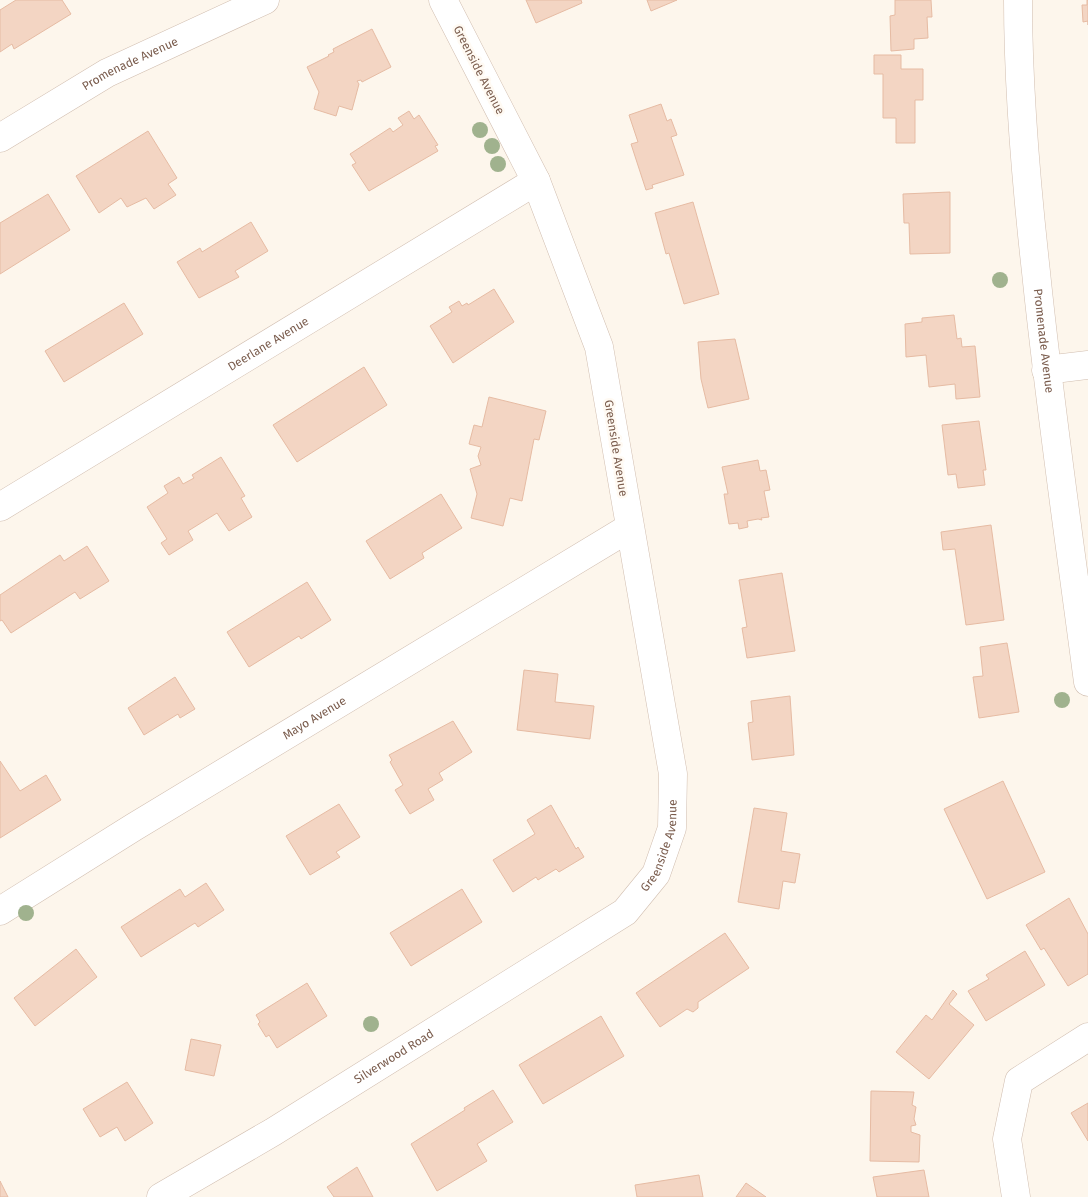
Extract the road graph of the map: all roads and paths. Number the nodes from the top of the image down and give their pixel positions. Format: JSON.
{"nodes":[{"id":1,"x":265,"y":0,"type":"edge"},
{"id":2,"x":443,"y":0,"type":"edge"},
{"id":3,"x":1018,"y":0,"type":"edge"},
{"id":4,"x":0,"y":138,"type":"edge"},
{"id":5,"x":536,"y":181,"type":"junction"},
{"id":6,"x":1088,"y":365,"type":"edge"},
{"id":7,"x":1046,"y":370,"type":"junction"},
{"id":8,"x":0,"y":507,"type":"edge"},
{"id":9,"x":629,"y":528,"type":"junction"},
{"id":10,"x":1088,"y":682,"type":"edge"},
{"id":11,"x":0,"y":911,"type":"edge"},
{"id":12,"x":625,"y":912,"type":"joint"},
{"id":13,"x":1088,"y":1037,"type":"edge"},
{"id":14,"x":161,"y":1197,"type":"edge"},
{"id":15,"x":1016,"y":1197,"type":"edge"}],
"edges":[{"from":1,"to":4,"type":"street","name":"Promenade Avenue"},
{"from":2,"to":5,"type":"street","name":"Greenside Avenue"},
{"from":3,"to":7,"type":"street","name":"Promenade Avenue"},
{"from":5,"to":8,"type":"street","name":"Deerlane Avenue"},
{"from":5,"to":9,"type":"street","name":"Greenside Avenue"},
{"from":6,"to":7,"type":"street"},
{"from":7,"to":10,"type":"street","name":"Promenade Avenue"},
{"from":9,"to":11,"type":"street","name":"Mayo Avenue"},
{"from":9,"to":12,"type":"street","name":"Greenside Avenue"},
{"from":12,"to":14,"type":"street","name":"Silverwood Road"},
{"from":13,"to":15,"type":"street"}]}
